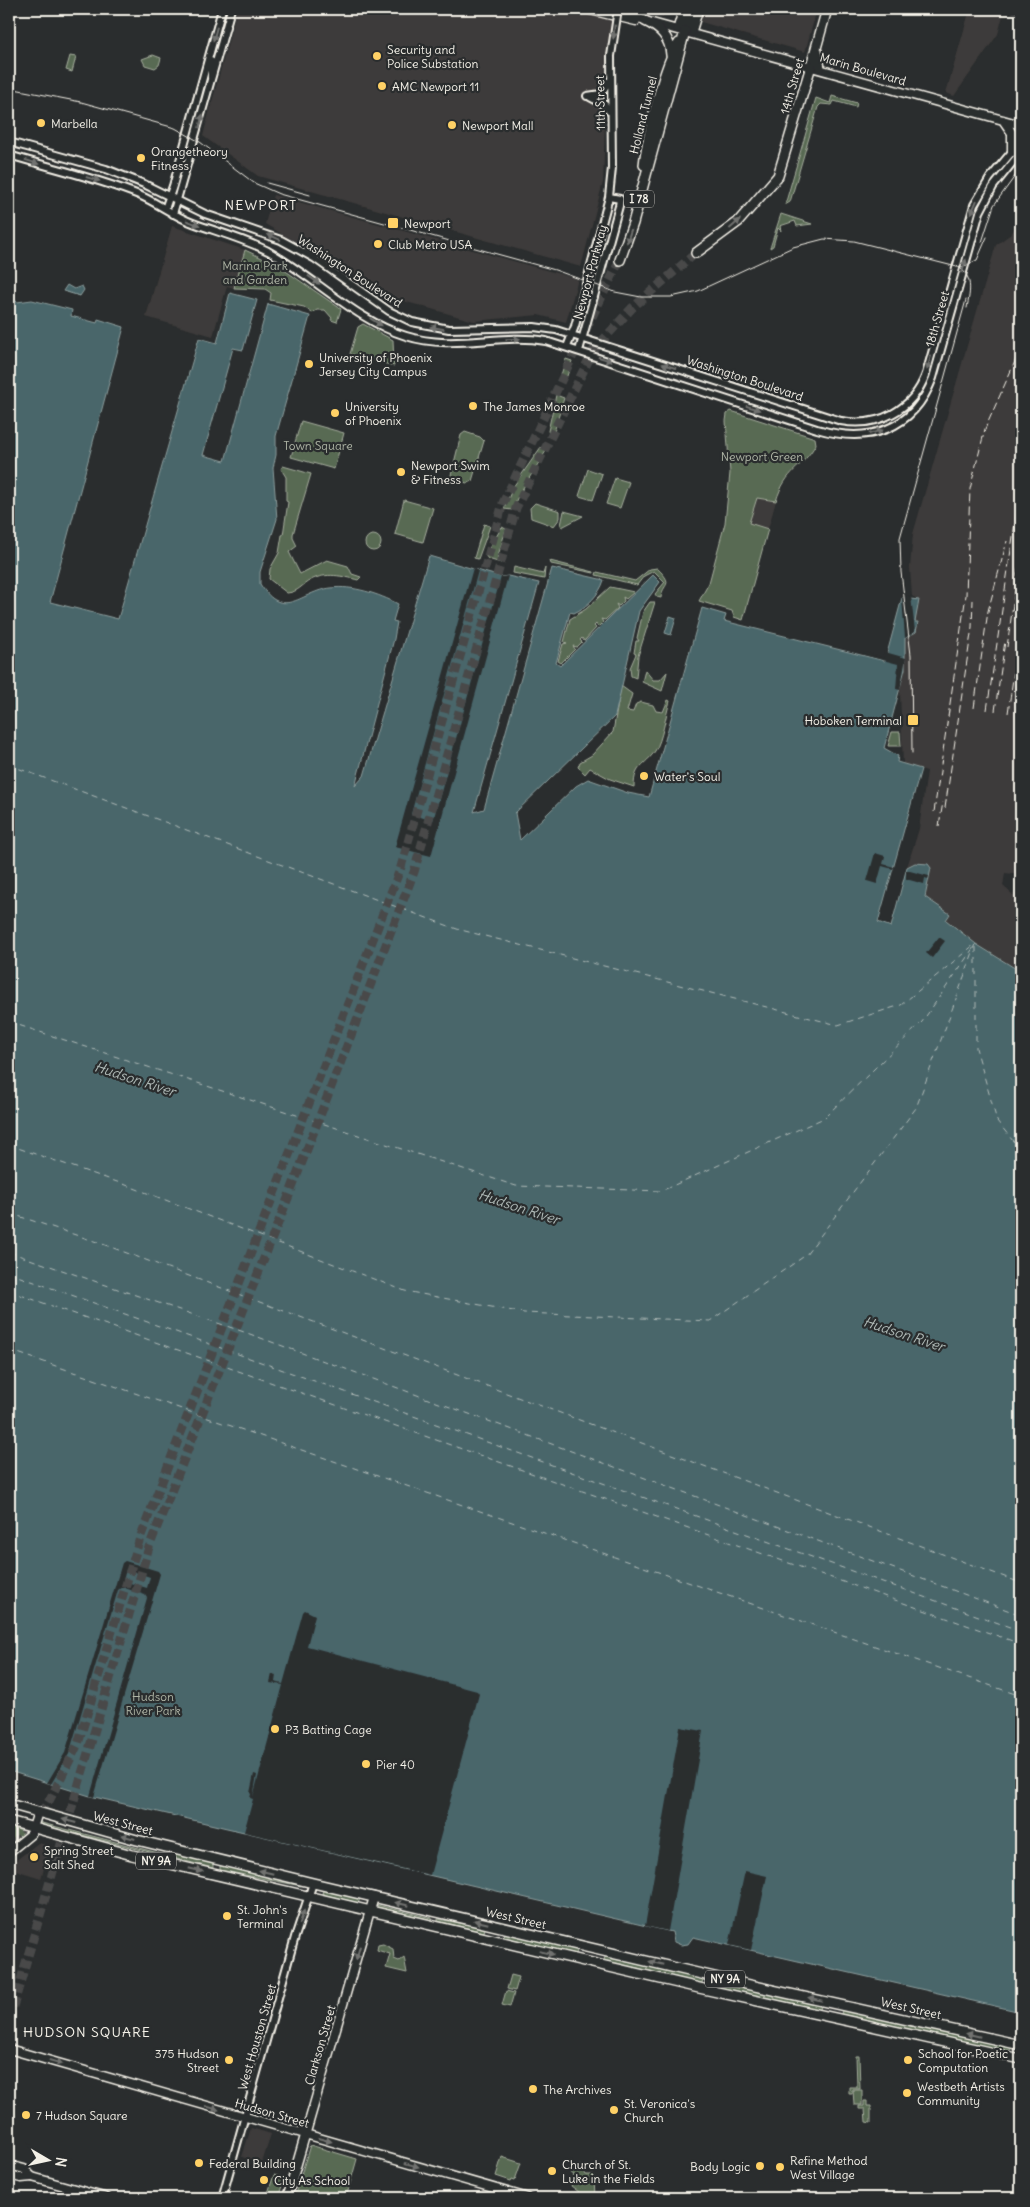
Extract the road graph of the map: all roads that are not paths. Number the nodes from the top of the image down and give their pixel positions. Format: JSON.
{"nodes":[{"id":1,"x":222,"y":9,"type":"edge"},
{"id":2,"x":231,"y":9,"type":"edge"},
{"id":3,"x":586,"y":9,"type":"edge"},
{"id":4,"x":611,"y":9,"type":"edge"},
{"id":5,"x":618,"y":9,"type":"edge"},
{"id":6,"x":684,"y":9,"type":"edge"},
{"id":7,"x":691,"y":9,"type":"edge"},
{"id":8,"x":698,"y":9,"type":"edge"},
{"id":9,"x":827,"y":9,"type":"edge"},
{"id":10,"x":643,"y":20,"type":"junction"},
{"id":11,"x":684,"y":32,"type":"junction"},
{"id":12,"x":671,"y":58,"type":"junction"},
{"id":13,"x":208,"y":60,"type":"junction"},
{"id":14,"x":815,"y":67,"type":"junction"},
{"id":15,"x":610,"y":74,"type":"junction"},
{"id":16,"x":212,"y":78,"type":"junction"},
{"id":17,"x":610,"y":115,"type":"junction"},
{"id":18,"x":1003,"y":120,"type":"junction"},
{"id":19,"x":1021,"y":125,"type":"edge"},
{"id":20,"x":1021,"y":141,"type":"edge"},
{"id":21,"x":9,"y":142,"type":"edge"},
{"id":22,"x":1012,"y":152,"type":"junction"},
{"id":23,"x":1021,"y":152,"type":"edge"},
{"id":24,"x":9,"y":155,"type":"edge"},
{"id":25,"x":169,"y":197,"type":"junction"},
{"id":26,"x":608,"y":197,"type":"junction"},
{"id":27,"x":178,"y":202,"type":"junction"},
{"id":28,"x":638,"y":202,"type":"junction"},
{"id":29,"x":165,"y":209,"type":"junction"},
{"id":30,"x":174,"y":214,"type":"junction"},
{"id":31,"x":696,"y":253,"type":"tunnel mouth"},
{"id":32,"x":620,"y":260,"type":"tunnel mouth"},
{"id":33,"x":952,"y":293,"type":"junction"},
{"id":34,"x":572,"y":334,"type":"junction"},
{"id":35,"x":583,"y":338,"type":"junction"},
{"id":36,"x":567,"y":347,"type":"junction"},
{"id":37,"x":579,"y":350,"type":"junction"},
{"id":38,"x":832,"y":418,"type":"junction"},
{"id":39,"x":828,"y":432,"type":"junction"},
{"id":40,"x":9,"y":1804,"type":"edge"},
{"id":41,"x":38,"y":1812,"type":"junction"},
{"id":42,"x":9,"y":1821,"type":"edge"},
{"id":43,"x":33,"y":1828,"type":"junction"},
{"id":44,"x":9,"y":1852,"type":"edge"},
{"id":45,"x":313,"y":1883,"type":"junction"},
{"id":46,"x":309,"y":1897,"type":"junction"},
{"id":47,"x":374,"y":1897,"type":"junction"},
{"id":48,"x":370,"y":1911,"type":"junction"},
{"id":49,"x":1021,"y":2045,"type":"edge"},
{"id":50,"x":9,"y":2049,"type":"edge"},
{"id":51,"x":1021,"y":2059,"type":"edge"},
{"id":52,"x":244,"y":2117,"type":"junction"},
{"id":53,"x":305,"y":2135,"type":"junction"},
{"id":54,"x":9,"y":2165,"type":"edge"},
{"id":55,"x":9,"y":2175,"type":"edge"},
{"id":56,"x":32,"y":2177,"type":"junction"},
{"id":57,"x":107,"y":2198,"type":"edge"},
{"id":58,"x":222,"y":2198,"type":"edge"},
{"id":59,"x":287,"y":2198,"type":"edge"},
{"id":60,"x":528,"y":2198,"type":"edge"}],
"edges":[{"from":1,"to":13,"type":"street","one_way":true},
{"from":2,"to":16,"type":"street"},
{"from":3,"to":10,"type":"main road","name":"Marin Boulevard"},
{"from":4,"to":10,"type":"main road","name":"Marin Boulevard"},
{"from":5,"to":15,"type":"street","name":"11th Street","one_way":true,"bridge":true},
{"from":6,"to":11,"type":"highway"},
{"from":7,"to":11,"type":"highway","number":"I 78"},
{"from":8,"to":11,"type":"highway"},
{"from":9,"to":14,"type":"highway","name":"14th Street"},
{"from":10,"to":11,"type":"main road","name":"Marin Boulevard"},
{"from":10,"to":12,"type":"highway"},
{"from":11,"to":12,"type":"highway","name":"Holland Tunnel","number":"I 78"},
{"from":11,"to":14,"type":"main road","name":"Marin Boulevard"},
{"from":11,"to":28,"type":"highway","name":"Holland Tunnel","number":"I 78"},
{"from":12,"to":28,"type":"highway","name":"Holland Tunnel","number":"I 78"},
{"from":13,"to":16,"type":"street"},
{"from":13,"to":25,"type":"street"},
{"from":14,"to":18,"type":"main road","name":"Marin Boulevard"},
{"from":31,"to":14,"type":"highway","name":"14th Street","one_way":true},
{"from":15,"to":17,"type":"street","name":"11th Street"},
{"from":15,"to":17,"type":"street"},
{"from":27,"to":16,"type":"street","one_way":true},
{"from":17,"to":26,"type":"street","name":"11th Street"},
{"from":18,"to":19,"type":"main road","name":"Marin Boulevard"},
{"from":18,"to":22,"type":"main road"},
{"from":20,"to":22,"type":"street","name":"18th Street"},
{"from":21,"to":25,"type":"street","name":"Washington Boulevard"},
{"from":22,"to":33,"type":"street","name":"18th Street","one_way":true},
{"from":33,"to":23,"type":"street","name":"18th Street","one_way":true},
{"from":24,"to":29,"type":"street","name":"Washington Boulevard","one_way":true},
{"from":25,"to":27,"type":"street","name":"Washington Boulevard"},
{"from":25,"to":29,"type":"street"},
{"from":26,"to":34,"type":"street","name":"Newport Parkway"},
{"from":26,"to":35,"type":"street","name":"Newport Parkway"},
{"from":27,"to":30,"type":"street"},
{"from":34,"to":27,"type":"street","name":"Washington Boulevard","one_way":true},
{"from":28,"to":32,"type":"highway","name":"Holland Tunnel","number":"I 78","one_way":true},
{"from":29,"to":30,"type":"street","name":"Washington Boulevard"},
{"from":30,"to":36,"type":"street","name":"Washington Boulevard","one_way":true},
{"from":33,"to":38,"type":"street","name":"18th Street","one_way":true},
{"from":39,"to":33,"type":"street","name":"18th Street","one_way":true},
{"from":34,"to":35,"type":"street","name":"Washington Boulevard"},
{"from":34,"to":36,"type":"street","name":"Newport Parkway"},
{"from":35,"to":37,"type":"street","name":"Newport Parkway"},
{"from":38,"to":35,"type":"street","name":"Washington Boulevard","one_way":true},
{"from":36,"to":37,"type":"street","name":"Washington Boulevard"},
{"from":37,"to":39,"type":"street","name":"Washington Boulevard","one_way":true},
{"from":38,"to":39,"type":"street"},
{"from":40,"to":41,"type":"highway","name":"West Street","number":"NY 9A"},
{"from":41,"to":43,"type":"main road"},
{"from":45,"to":41,"type":"highway","name":"West Street","number":"NY 9A","one_way":true},
{"from":42,"to":43,"type":"highway","number":"NY 9A"},
{"from":43,"to":44,"type":"main road"},
{"from":43,"to":46,"type":"highway","number":"NY 9A","one_way":true},
{"from":45,"to":46,"type":"street","name":"West Houston Street"},
{"from":45,"to":47,"type":"highway","name":"West Street","number":"NY 9A"},
{"from":46,"to":48,"type":"highway","number":"NY 9A"},
{"from":52,"to":46,"type":"street","name":"West Houston Street","one_way":true},
{"from":47,"to":48,"type":"main road","name":"Clarkson Street"},
{"from":49,"to":47,"type":"highway","name":"West Street","number":"NY 9A","one_way":true},
{"from":48,"to":51,"type":"highway","number":"NY 9A","one_way":true},
{"from":48,"to":53,"type":"main road","name":"Clarkson Street","one_way":true},
{"from":50,"to":52,"type":"main road","name":"Hudson Street","one_way":true},
{"from":52,"to":53,"type":"main road","name":"Hudson Street"},
{"from":52,"to":58,"type":"street","name":"West Houston Street"},
{"from":53,"to":59,"type":"main road","name":"Clarkson Street"},
{"from":53,"to":60,"type":"main road","name":"Hudson Street","one_way":true},
{"from":54,"to":56,"type":"main road"},
{"from":55,"to":56,"type":"main road"},
{"from":56,"to":57,"type":"main road"}]}
